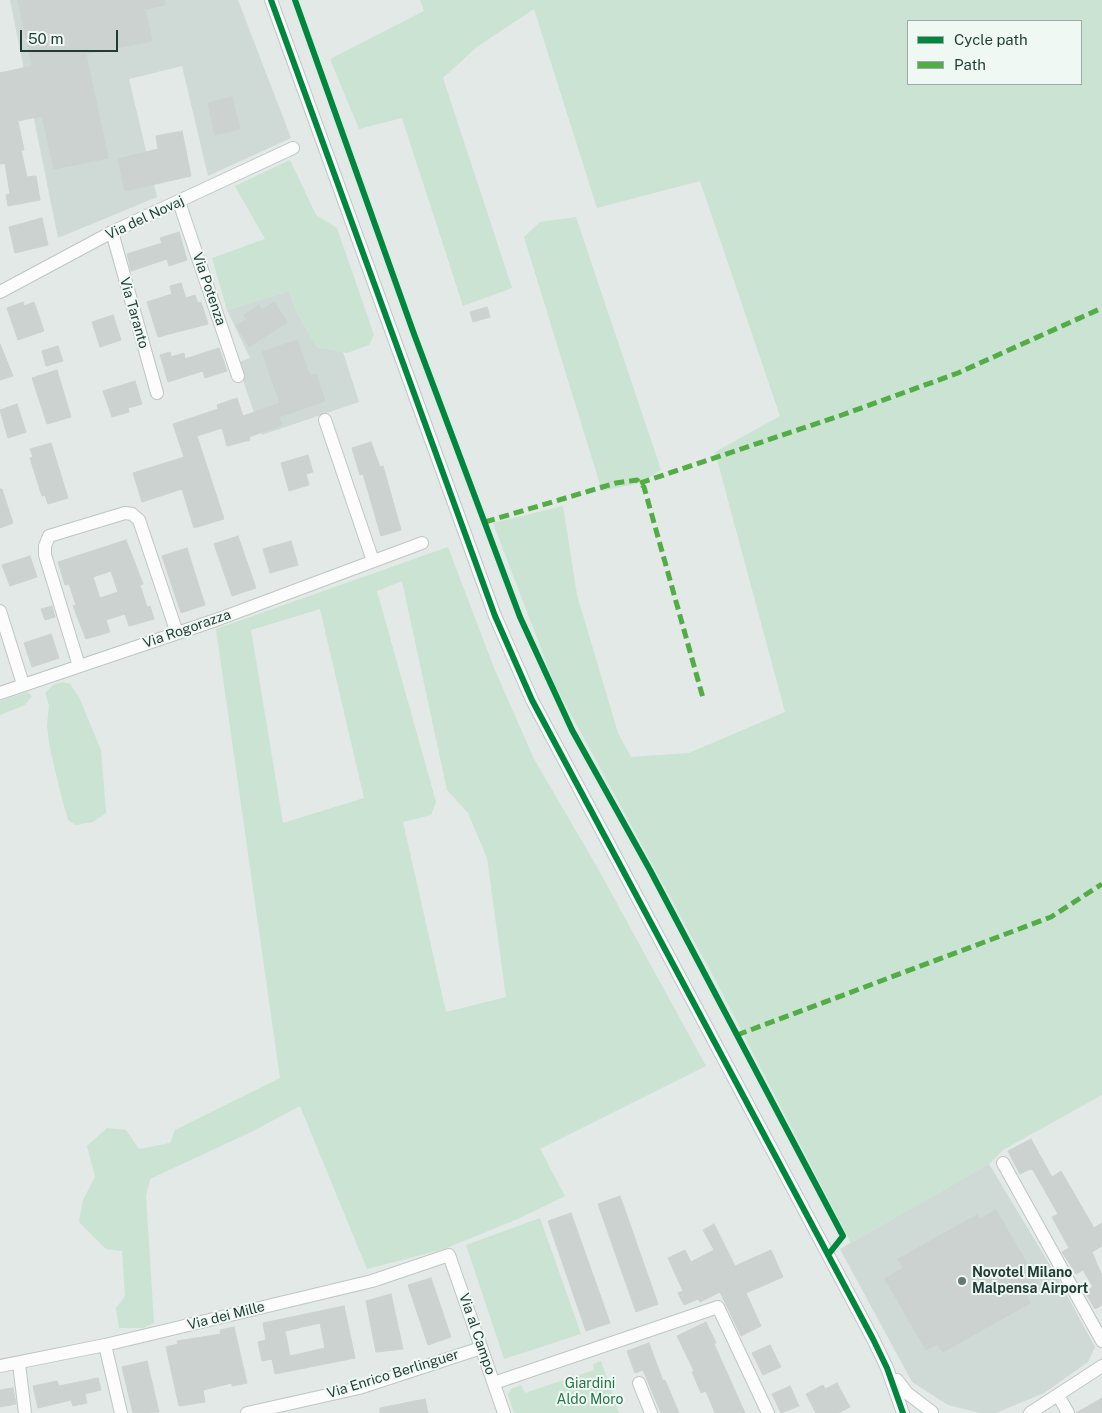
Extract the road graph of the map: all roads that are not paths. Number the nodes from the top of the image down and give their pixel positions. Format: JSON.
{"nodes":[{"id":1,"x":271,"y":0,"type":"edge"},
{"id":2,"x":293,"y":148,"type":"dead end"},
{"id":3,"x":179,"y":202,"type":"junction"},
{"id":4,"x":112,"y":232,"type":"junction"},
{"id":5,"x":0,"y":292,"type":"edge"},
{"id":6,"x":238,"y":376,"type":"dead end"},
{"id":7,"x":157,"y":393,"type":"dead end"},
{"id":8,"x":325,"y":420,"type":"dead end"},
{"id":9,"x":422,"y":544,"type":"dead end"},
{"id":10,"x":373,"y":561,"type":"junction"},
{"id":11,"x":0,"y":611,"type":"edge"},
{"id":12,"x":177,"y":633,"type":"junction"},
{"id":13,"x":78,"y":666,"type":"junction"},
{"id":14,"x":23,"y":684,"type":"junction"},
{"id":15,"x":0,"y":693,"type":"edge"},
{"id":16,"x":1003,"y":1163,"type":"dead end"},
{"id":17,"x":449,"y":1254,"type":"joint"},
{"id":18,"x":1102,"y":1341,"type":"edge"},
{"id":19,"x":105,"y":1346,"type":"junction"},
{"id":20,"x":481,"y":1348,"type":"junction"},
{"id":21,"x":19,"y":1364,"type":"junction"},
{"id":22,"x":0,"y":1366,"type":"edge"},
{"id":23,"x":1102,"y":1366,"type":"edge"},
{"id":24,"x":887,"y":1368,"type":"junction"},
{"id":25,"x":494,"y":1383,"type":"junction"},
{"id":26,"x":639,"y":1383,"type":"dead end"},
{"id":27,"x":1058,"y":1395,"type":"junction"},
{"id":28,"x":932,"y":1412,"type":"edge"},
{"id":29,"x":25,"y":1413,"type":"edge"},
{"id":30,"x":121,"y":1413,"type":"edge"},
{"id":31,"x":247,"y":1413,"type":"edge"},
{"id":32,"x":504,"y":1413,"type":"edge"},
{"id":33,"x":650,"y":1413,"type":"edge"},
{"id":34,"x":768,"y":1413,"type":"edge"},
{"id":35,"x":903,"y":1413,"type":"edge"},
{"id":36,"x":926,"y":1413,"type":"edge"},
{"id":37,"x":936,"y":1413,"type":"edge"},
{"id":38,"x":1030,"y":1413,"type":"edge"},
{"id":39,"x":1068,"y":1413,"type":"edge"}],
"edges":[{"from":1,"to":24,"type":"street"},
{"from":2,"to":3,"type":"street","name":"Via del Novaj"},
{"from":3,"to":4,"type":"street","name":"Via del Novaj"},
{"from":3,"to":6,"type":"street","name":"Via Potenza"},
{"from":4,"to":5,"type":"street","name":"Via del Novaj"},
{"from":4,"to":7,"type":"street","name":"Via Taranto"},
{"from":8,"to":10,"type":"street"},
{"from":9,"to":10,"type":"street","name":"Via Rogorazza"},
{"from":10,"to":12,"type":"street","name":"Via Rogorazza"},
{"from":11,"to":14,"type":"street"},
{"from":12,"to":13,"type":"street","name":"Via Rogorazza"},
{"from":12,"to":13,"type":"street"},
{"from":13,"to":14,"type":"street","name":"Via Rogorazza"},
{"from":14,"to":15,"type":"street","name":"Via Rogorazza"},
{"from":16,"to":18,"type":"street"},
{"from":17,"to":19,"type":"street","name":"Via dei Mille"},
{"from":17,"to":20,"type":"street","name":"Via al Campo"},
{"from":19,"to":21,"type":"street","name":"Via dei Mille"},
{"from":19,"to":30,"type":"street"},
{"from":20,"to":25,"type":"street","name":"Via al Campo"},
{"from":20,"to":31,"type":"street","name":"Via Enrico Berlinguer"},
{"from":21,"to":22,"type":"street","name":"Via dei Mille"},
{"from":21,"to":29,"type":"street"},
{"from":23,"to":27,"type":"street"},
{"from":24,"to":28,"type":"street"},
{"from":24,"to":35,"type":"street"},
{"from":25,"to":32,"type":"street","name":"Via al Campo"},
{"from":25,"to":34,"type":"street"},
{"from":26,"to":33,"type":"street"},
{"from":27,"to":38,"type":"street"},
{"from":27,"to":39,"type":"street"},
{"from":28,"to":36,"type":"street"},
{"from":28,"to":37,"type":"street"}]}
